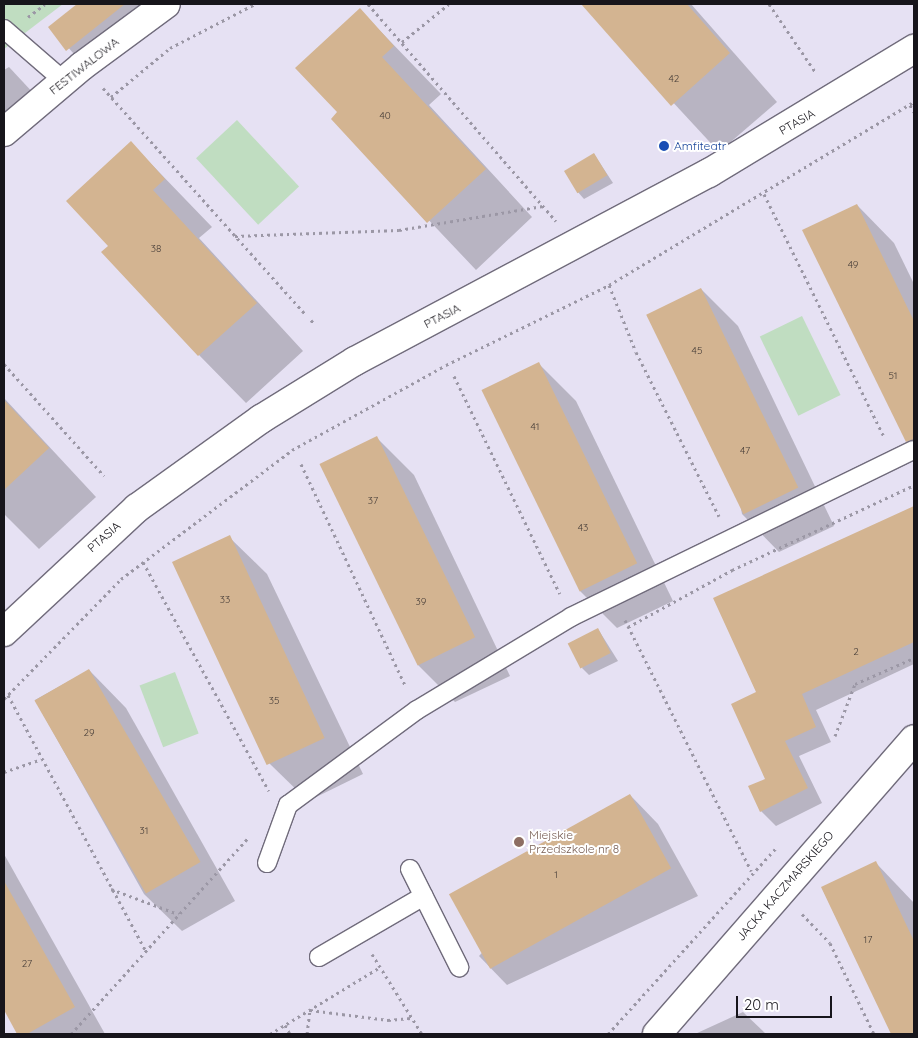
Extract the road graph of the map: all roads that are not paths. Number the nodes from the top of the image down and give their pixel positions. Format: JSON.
{"nodes":[{"id":1,"x":166,"y":4,"type":"edge"},
{"id":2,"x":4,"y":29,"type":"edge"},
{"id":3,"x":914,"y":50,"type":"edge"},
{"id":4,"x":73,"y":73,"type":"junction"},
{"id":5,"x":4,"y":132,"type":"edge"},
{"id":6,"x":914,"y":450,"type":"edge"},
{"id":7,"x":4,"y":632,"type":"edge"},
{"id":8,"x":914,"y":739,"type":"edge"},
{"id":9,"x":267,"y":863,"type":"dead end"},
{"id":10,"x":410,"y":869,"type":"dead end"},
{"id":11,"x":424,"y":896,"type":"junction"},
{"id":12,"x":319,"y":957,"type":"dead end"},
{"id":13,"x":459,"y":968,"type":"dead end"},
{"id":14,"x":657,"y":1034,"type":"edge"}],
"edges":[{"from":1,"to":4,"type":"street","name":"FESTIWALOWA"},
{"from":2,"to":4,"type":"lane"},
{"from":3,"to":7,"type":"street","name":"PTASIA"},
{"from":4,"to":5,"type":"street","name":"FESTIWALOWA"},
{"from":6,"to":9,"type":"lane"},
{"from":8,"to":14,"type":"street","name":"JACKA KACZMARSKIEGO"},
{"from":10,"to":11,"type":"lane"},
{"from":11,"to":12,"type":"lane"},
{"from":11,"to":13,"type":"lane"}]}
